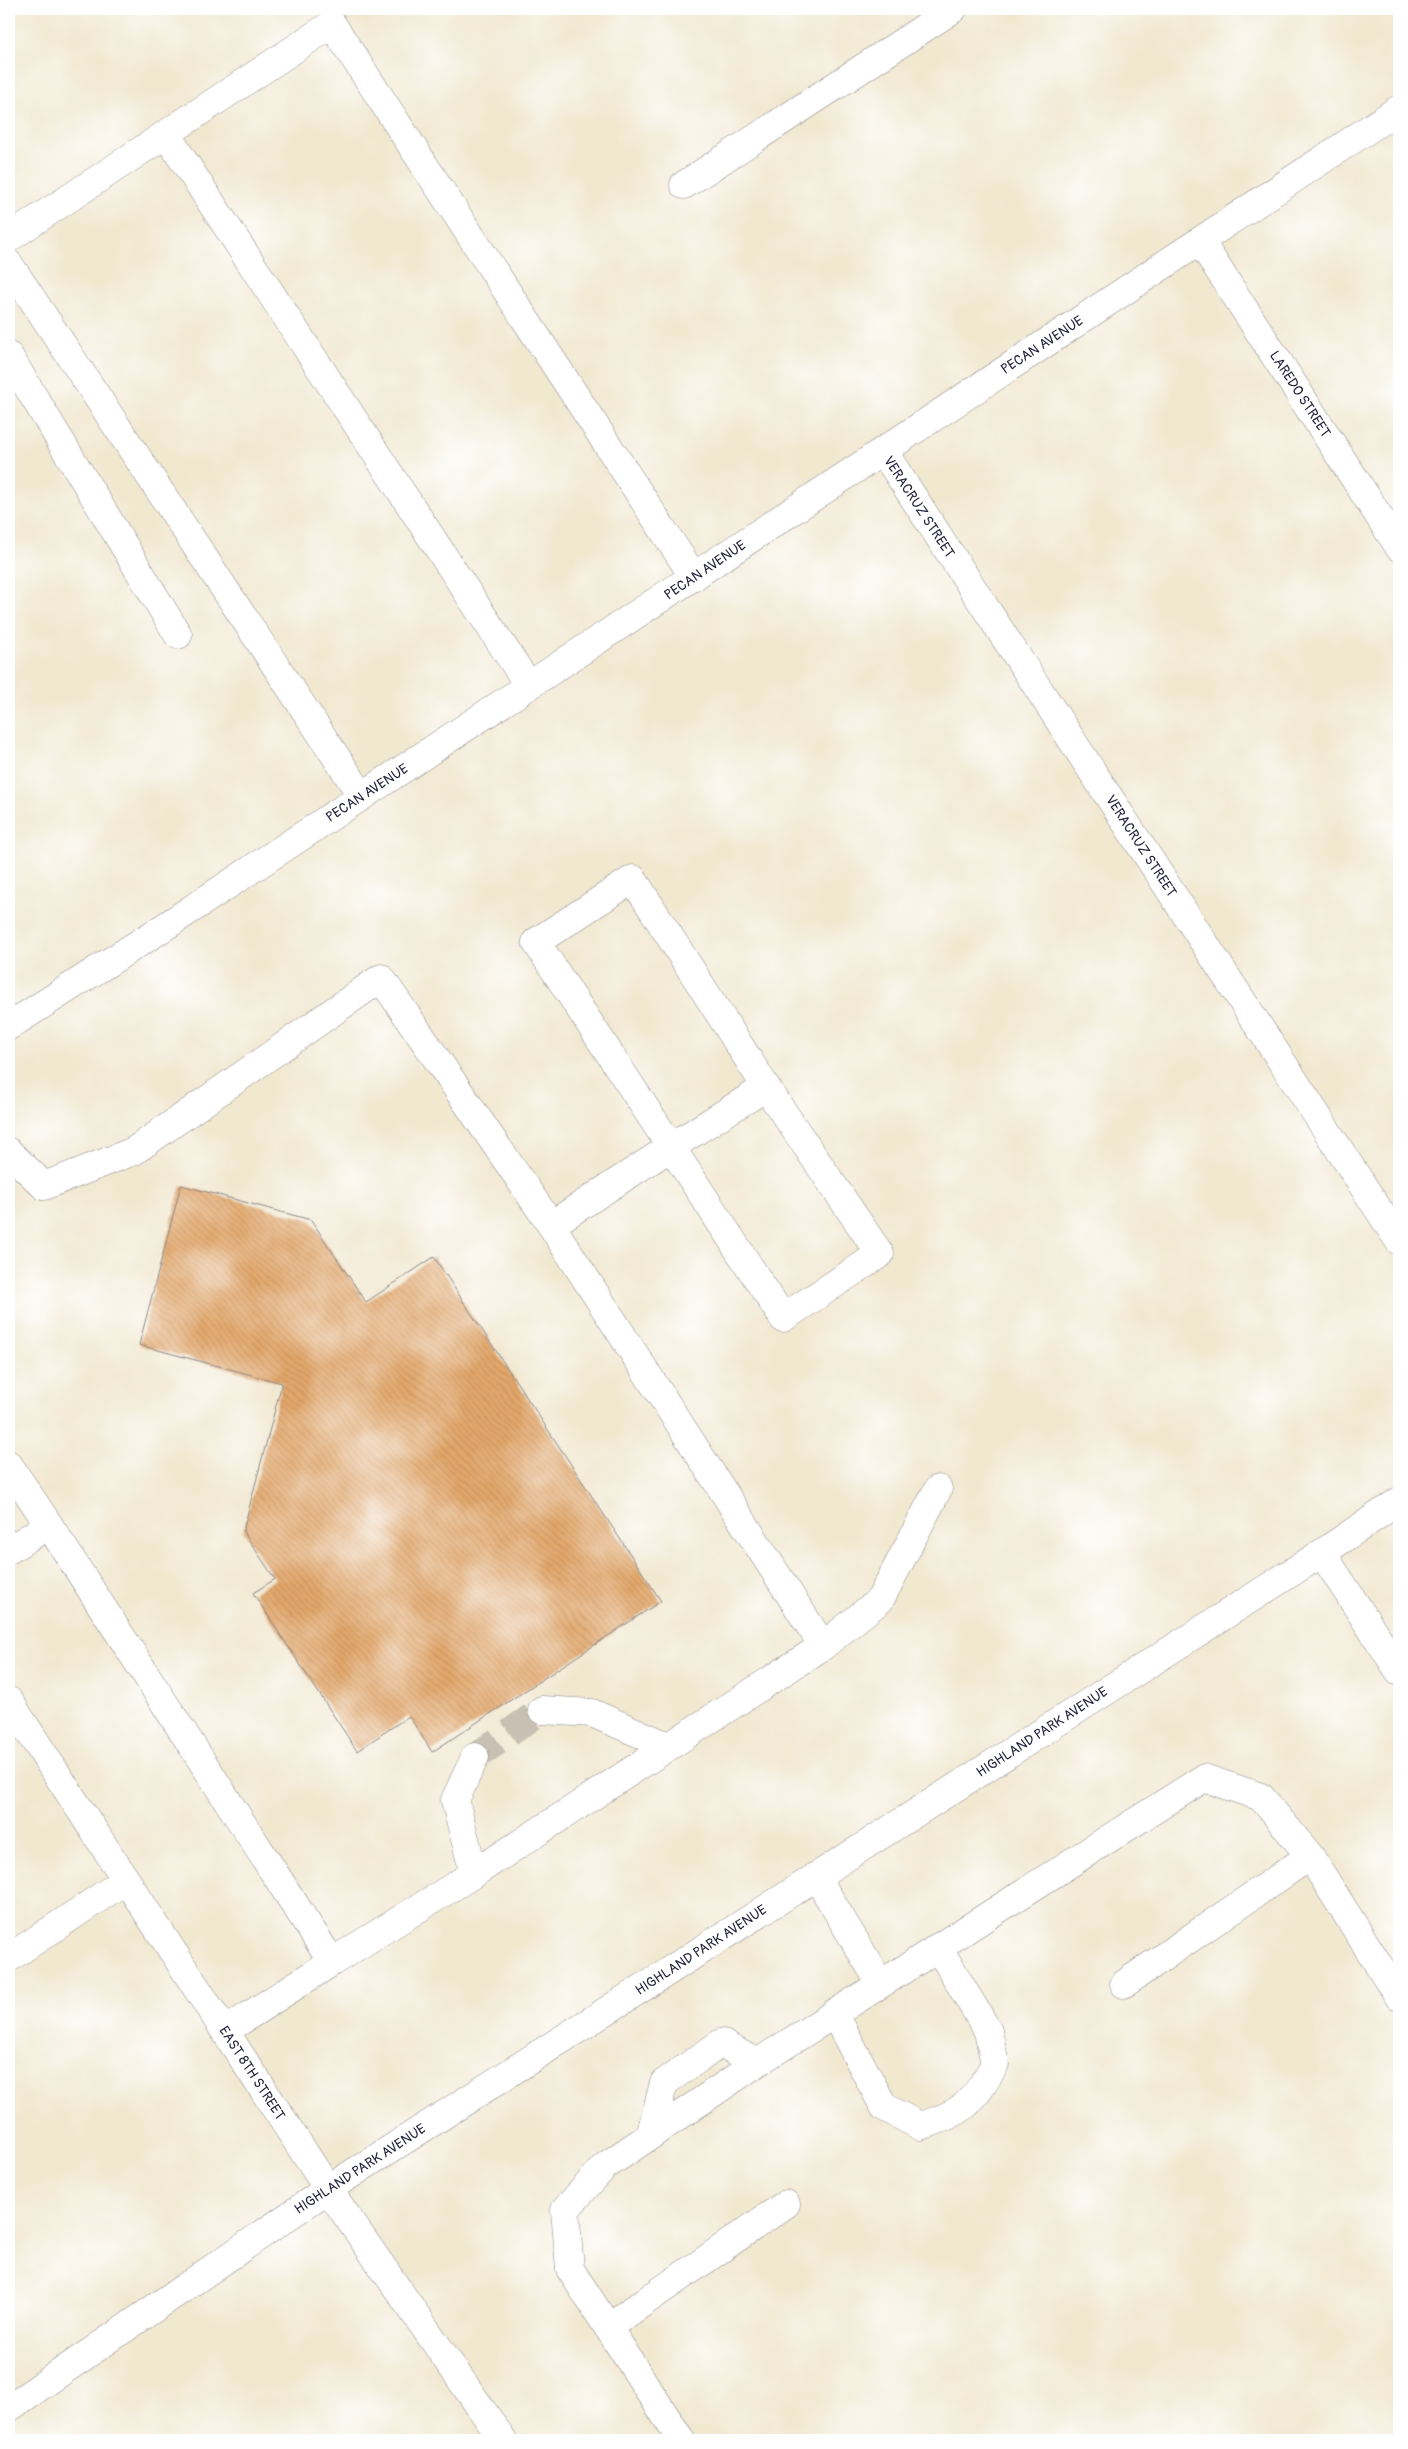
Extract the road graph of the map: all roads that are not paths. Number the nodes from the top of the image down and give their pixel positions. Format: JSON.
{"nodes":[{"id":1,"x":953,"y":9,"type":"edge"},
{"id":2,"x":1399,"y":109,"type":"edge"},
{"id":3,"x":166,"y":134,"type":"junction"},
{"id":4,"x":684,"y":185,"type":"dead end"},
{"id":5,"x":9,"y":238,"type":"edge"},
{"id":6,"x":1200,"y":241,"type":"junction"},
{"id":7,"x":9,"y":264,"type":"edge"},
{"id":8,"x":9,"y":356,"type":"edge"},
{"id":9,"x":883,"y":451,"type":"junction"},
{"id":10,"x":1399,"y":547,"type":"edge"},
{"id":11,"x":694,"y":577,"type":"junction"},
{"id":12,"x":178,"y":635,"type":"dead end"},
{"id":13,"x":529,"y":686,"type":"junction"},
{"id":14,"x":362,"y":796,"type":"junction"},
{"id":15,"x":9,"y":1026,"type":"edge"},
{"id":16,"x":766,"y":1087,"type":"junction"},
{"id":17,"x":671,"y":1147,"type":"junction"},
{"id":18,"x":9,"y":1152,"type":"edge"},
{"id":19,"x":551,"y":1225,"type":"junction"},
{"id":20,"x":1399,"y":1241,"type":"edge"},
{"id":21,"x":9,"y":1465,"type":"edge"},
{"id":22,"x":938,"y":1489,"type":"dead end"},
{"id":23,"x":1399,"y":1501,"type":"edge"},
{"id":24,"x":49,"y":1525,"type":"junction"},
{"id":25,"x":9,"y":1550,"type":"edge"},
{"id":26,"x":1322,"y":1552,"type":"junction"},
{"id":27,"x":823,"y":1646,"type":"junction"},
{"id":28,"x":1399,"y":1671,"type":"edge"},
{"id":29,"x":9,"y":1701,"type":"edge"},
{"id":30,"x":542,"y":1710,"type":"tunnel mouth"},
{"id":31,"x":668,"y":1746,"type":"junction"},
{"id":32,"x":475,"y":1757,"type":"tunnel mouth"},
{"id":33,"x":1310,"y":1856,"type":"junction"},
{"id":34,"x":474,"y":1874,"type":"junction"},
{"id":35,"x":816,"y":1876,"type":"junction"},
{"id":36,"x":126,"y":1880,"type":"junction"},
{"id":37,"x":938,"y":1946,"type":"junction"},
{"id":38,"x":9,"y":1958,"type":"edge"},
{"id":39,"x":332,"y":1962,"type":"junction"},
{"id":40,"x":880,"y":1983,"type":"junction"},
{"id":41,"x":1124,"y":1984,"type":"dead end"},
{"id":42,"x":1399,"y":1996,"type":"edge"},
{"id":43,"x":834,"y":2013,"type":"junction"},
{"id":44,"x":225,"y":2031,"type":"junction"},
{"id":45,"x":757,"y":2063,"type":"junction"},
{"id":46,"x":650,"y":2136,"type":"junction"},
{"id":47,"x":328,"y":2189,"type":"junction"},
{"id":48,"x":786,"y":2204,"type":"dead end"},
{"id":49,"x":608,"y":2327,"type":"junction"},
{"id":50,"x":9,"y":2406,"type":"edge"},
{"id":51,"x":503,"y":2440,"type":"edge"},
{"id":52,"x":681,"y":2440,"type":"edge"}],
"edges":[{"from":1,"to":4,"type":"street"},
{"from":2,"to":6,"type":"street","name":"PECAN AVENUE"},
{"from":3,"to":5,"type":"street"},
{"from":3,"to":11,"type":"street"},
{"from":3,"to":13,"type":"street"},
{"from":6,"to":9,"type":"street","name":"PECAN AVENUE"},
{"from":6,"to":10,"type":"street","name":"LAREDO STREET"},
{"from":7,"to":14,"type":"street"},
{"from":8,"to":12,"type":"street"},
{"from":9,"to":11,"type":"street","name":"PECAN AVENUE"},
{"from":9,"to":20,"type":"street","name":"VERACRUZ STREET"},
{"from":11,"to":13,"type":"street","name":"PECAN AVENUE"},
{"from":13,"to":14,"type":"street","name":"PECAN AVENUE"},
{"from":14,"to":15,"type":"street","name":"PECAN AVENUE"},
{"from":16,"to":17,"type":"street"},
{"from":16,"to":17,"type":"street"},
{"from":16,"to":17,"type":"street"},
{"from":17,"to":19,"type":"street"},
{"from":18,"to":19,"type":"street"},
{"from":19,"to":27,"type":"street"},
{"from":21,"to":24,"type":"street"},
{"from":22,"to":27,"type":"street"},
{"from":23,"to":26,"type":"street","name":"HIGHLAND PARK AVENUE"},
{"from":24,"to":25,"type":"street"},
{"from":24,"to":39,"type":"street"},
{"from":26,"to":28,"type":"street"},
{"from":26,"to":35,"type":"street","name":"HIGHLAND PARK AVENUE"},
{"from":27,"to":31,"type":"street"},
{"from":29,"to":36,"type":"street","name":"EAST 8TH STREET"},
{"from":30,"to":31,"type":"street"},
{"from":31,"to":34,"type":"street"},
{"from":32,"to":34,"type":"street"},
{"from":33,"to":37,"type":"street"},
{"from":33,"to":41,"type":"street"},
{"from":33,"to":42,"type":"street"},
{"from":34,"to":39,"type":"street"},
{"from":35,"to":40,"type":"street"},
{"from":35,"to":47,"type":"street","name":"HIGHLAND PARK AVENUE"},
{"from":36,"to":38,"type":"street"},
{"from":36,"to":44,"type":"street","name":"EAST 8TH STREET"},
{"from":37,"to":40,"type":"street"},
{"from":37,"to":43,"type":"street"},
{"from":39,"to":44,"type":"street"},
{"from":40,"to":43,"type":"street"},
{"from":43,"to":45,"type":"street"},
{"from":44,"to":47,"type":"street","name":"EAST 8TH STREET"},
{"from":45,"to":46,"type":"street"},
{"from":45,"to":46,"type":"street"},
{"from":46,"to":49,"type":"street"},
{"from":47,"to":50,"type":"street","name":"HIGHLAND PARK AVENUE"},
{"from":47,"to":51,"type":"street","name":"EAST 8TH STREET"},
{"from":48,"to":49,"type":"street"},
{"from":49,"to":52,"type":"street"}]}
